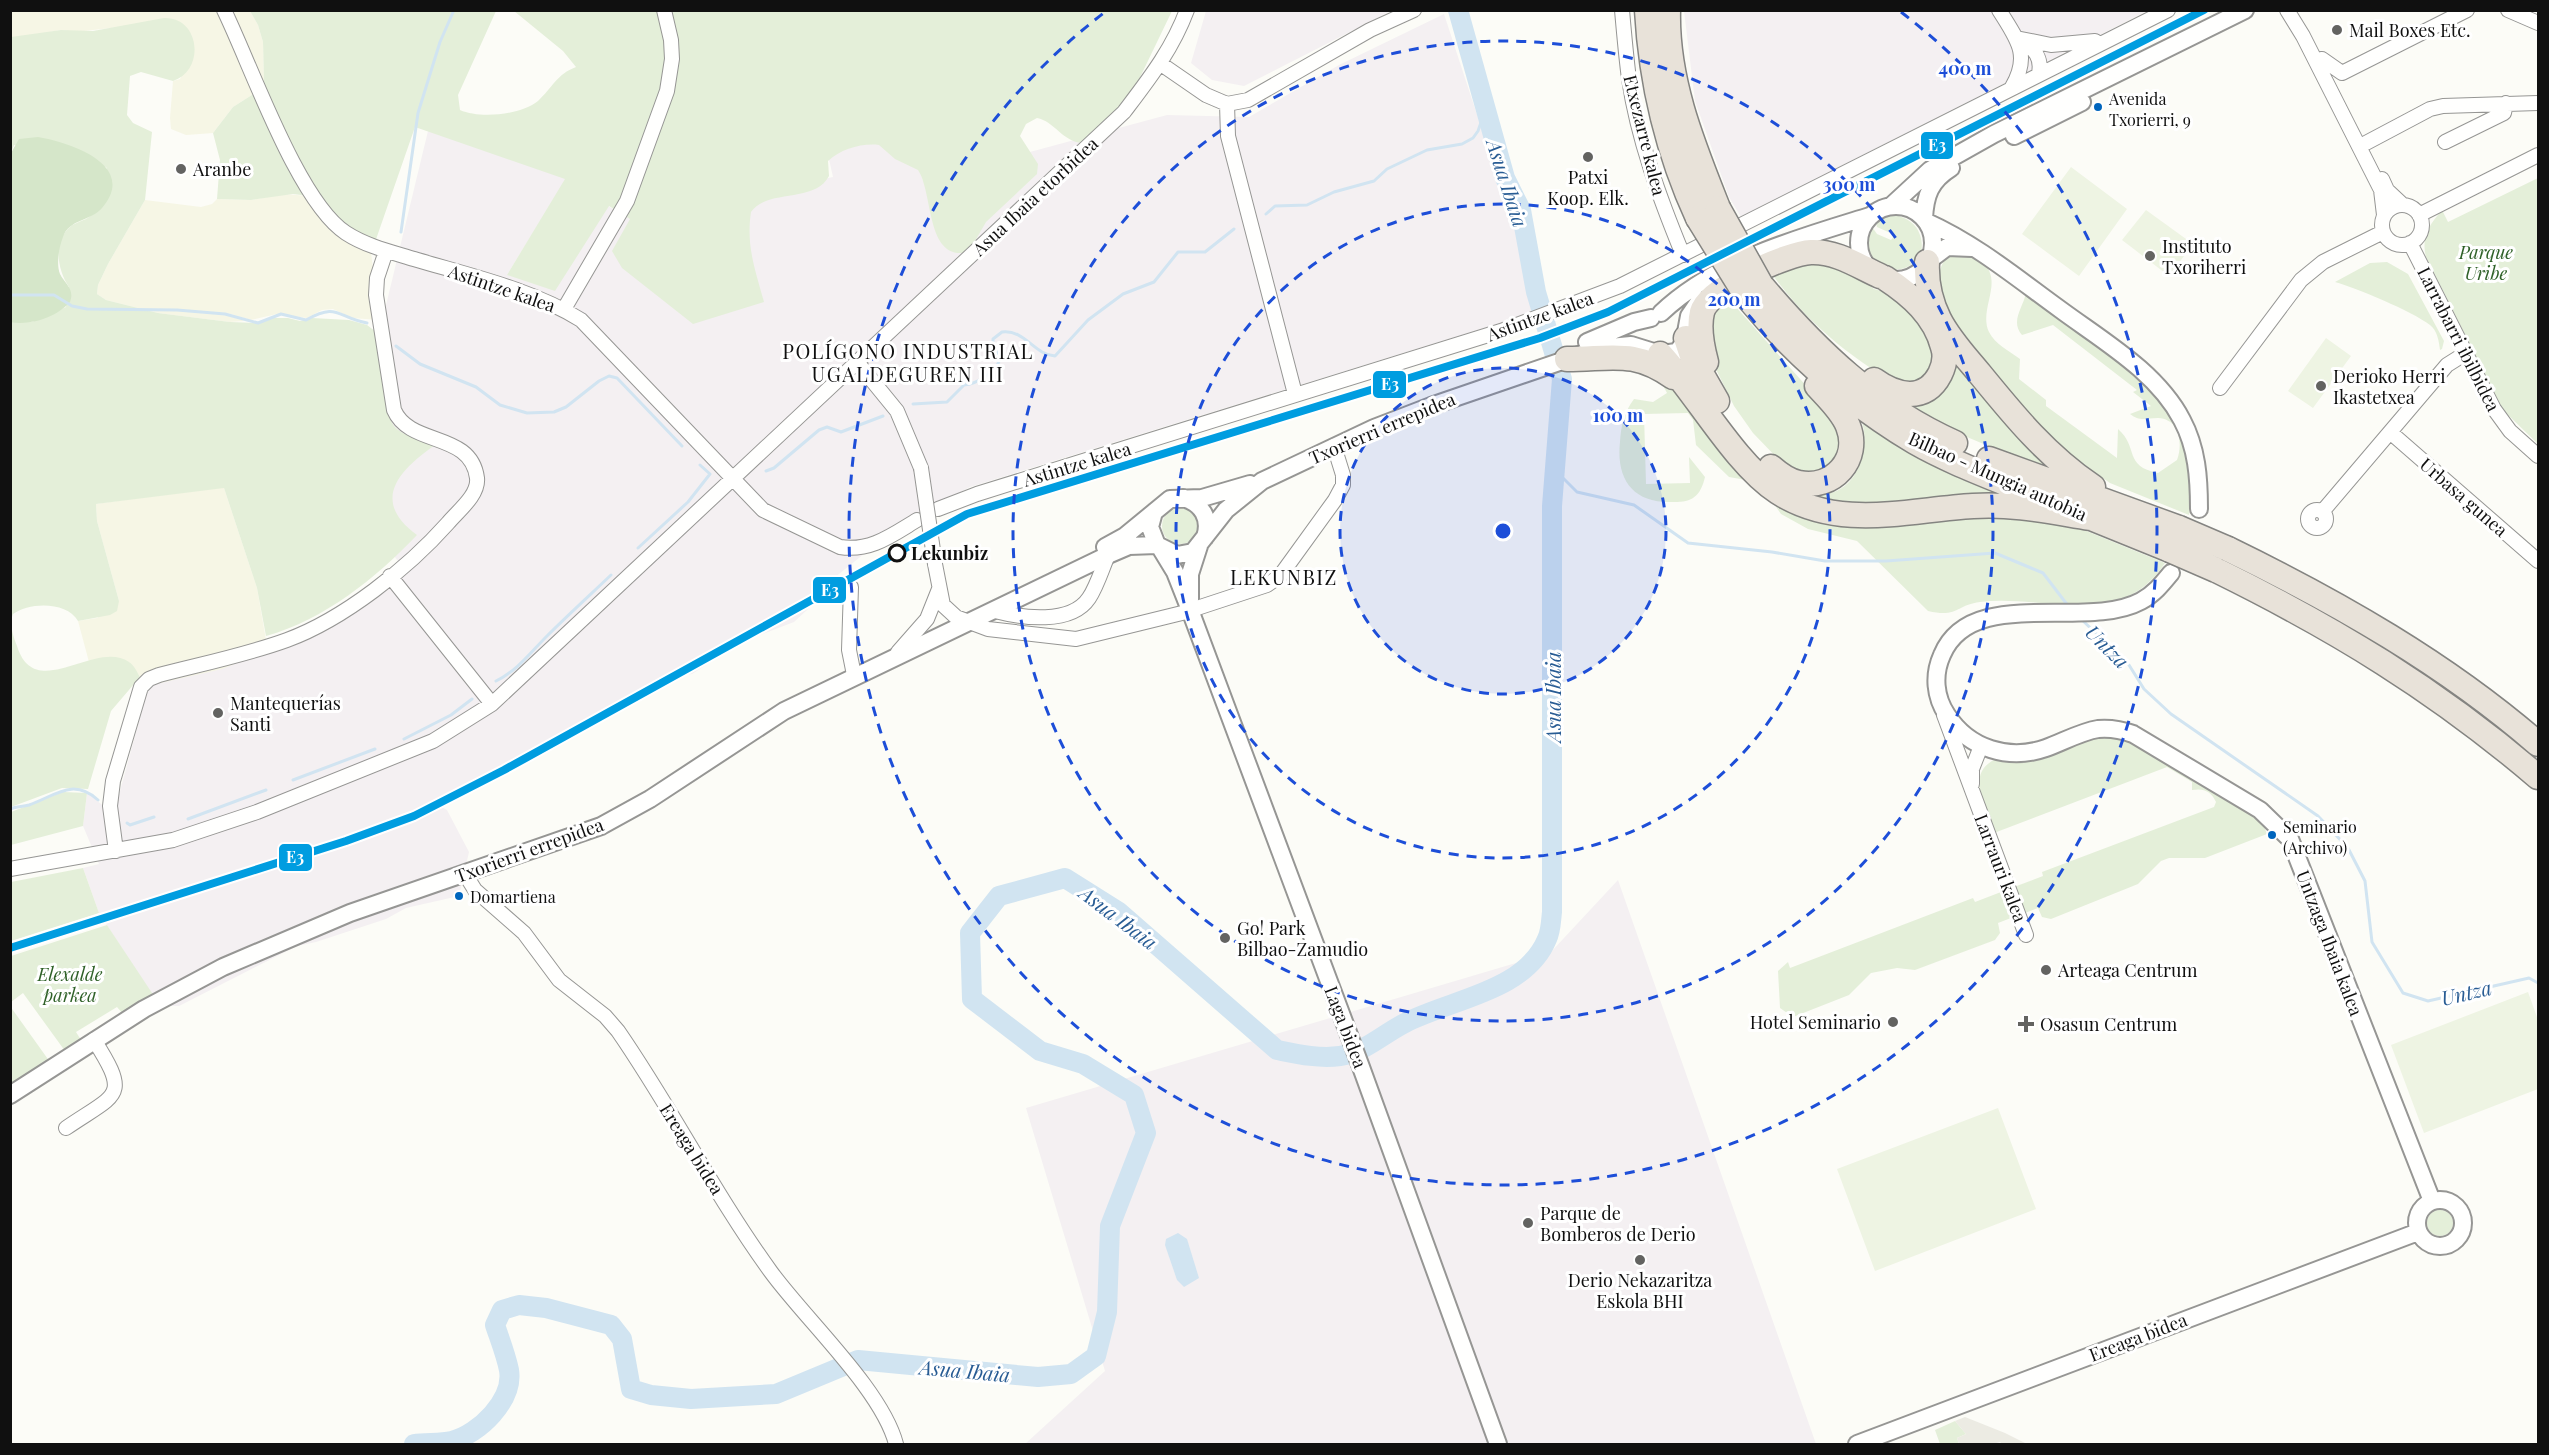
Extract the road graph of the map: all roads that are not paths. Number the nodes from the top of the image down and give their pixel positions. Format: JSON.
{"nodes":[{"id":1,"x":224,"y":10,"type":"edge"},
{"id":2,"x":664,"y":10,"type":"edge"},
{"id":3,"x":1187,"y":10,"type":"edge"},
{"id":4,"x":1414,"y":10,"type":"edge"},
{"id":5,"x":1622,"y":10,"type":"edge"},
{"id":6,"x":1647,"y":10,"type":"edge"},
{"id":7,"x":1668,"y":10,"type":"edge"},
{"id":8,"x":1998,"y":10,"type":"edge"},
{"id":9,"x":2168,"y":10,"type":"edge"},
{"id":10,"x":2245,"y":10,"type":"edge"},
{"id":11,"x":2287,"y":10,"type":"edge"},
{"id":12,"x":2300,"y":10,"type":"edge"},
{"id":13,"x":2467,"y":10,"type":"edge"},
{"id":14,"x":2508,"y":10,"type":"edge"},
{"id":15,"x":2538,"y":23,"type":"edge"},
{"id":16,"x":2016,"y":38,"type":"junction"},
{"id":17,"x":2109,"y":39,"type":"junction"},
{"id":18,"x":2159,"y":54,"type":"junction"},
{"id":19,"x":2021,"y":56,"type":"junction"},
{"id":20,"x":2322,"y":59,"type":"junction"},
{"id":21,"x":1161,"y":64,"type":"junction"},
{"id":22,"x":2039,"y":73,"type":"junction"},
{"id":23,"x":2012,"y":87,"type":"junction"},
{"id":24,"x":2506,"y":103,"type":"junction"},
{"id":25,"x":2538,"y":103,"type":"edge"},
{"id":26,"x":1227,"y":104,"type":"junction"},
{"id":27,"x":2445,"y":142,"type":"dead end"},
{"id":28,"x":2364,"y":144,"type":"junction"},
{"id":29,"x":2538,"y":155,"type":"edge"},
{"id":30,"x":2403,"y":205,"type":"junction"},
{"id":31,"x":1891,"y":206,"type":"junction"},
{"id":32,"x":1708,"y":213,"type":"junction"},
{"id":33,"x":2384,"y":215,"type":"junction"},
{"id":34,"x":2419,"y":215,"type":"junction"},
{"id":35,"x":1870,"y":216,"type":"junction"},
{"id":36,"x":1926,"y":221,"type":"junction"},
{"id":37,"x":2383,"y":232,"type":"junction"},
{"id":38,"x":2410,"y":243,"type":"junction"},
{"id":39,"x":1976,"y":248,"type":"junction"},
{"id":40,"x":386,"y":251,"type":"junction"},
{"id":41,"x":1683,"y":255,"type":"junction"},
{"id":42,"x":1928,"y":262,"type":"junction"},
{"id":43,"x":1877,"y":273,"type":"junction"},
{"id":44,"x":1764,"y":280,"type":"junction"},
{"id":45,"x":564,"y":309,"type":"junction"},
{"id":46,"x":1656,"y":316,"type":"junction"},
{"id":47,"x":1686,"y":332,"type":"junction"},
{"id":48,"x":1789,"y":347,"type":"junction"},
{"id":49,"x":1657,"y":353,"type":"junction"},
{"id":50,"x":2466,"y":353,"type":"junction"},
{"id":51,"x":1566,"y":357,"type":"junction"},
{"id":52,"x":857,"y":362,"type":"junction"},
{"id":53,"x":2220,"y":388,"type":"dead end"},
{"id":54,"x":1692,"y":390,"type":"junction"},
{"id":55,"x":1295,"y":394,"type":"junction"},
{"id":56,"x":1719,"y":404,"type":"junction"},
{"id":57,"x":2390,"y":432,"type":"junction"},
{"id":58,"x":1334,"y":446,"type":"junction"},
{"id":59,"x":2538,"y":456,"type":"edge"},
{"id":60,"x":732,"y":479,"type":"junction"},
{"id":61,"x":1262,"y":481,"type":"junction"},
{"id":62,"x":1183,"y":498,"type":"junction"},
{"id":63,"x":2114,"y":502,"type":"junction"},
{"id":64,"x":938,"y":509,"type":"dead end"},
{"id":65,"x":2199,"y":509,"type":"dead end"},
{"id":66,"x":1154,"y":512,"type":"junction"},
{"id":67,"x":2322,"y":512,"type":"dead end"},
{"id":68,"x":2090,"y":518,"type":"junction"},
{"id":69,"x":917,"y":520,"type":"dead end"},
{"id":70,"x":1201,"y":544,"type":"junction"},
{"id":71,"x":1159,"y":547,"type":"junction"},
{"id":72,"x":2173,"y":550,"type":"junction"},
{"id":73,"x":1108,"y":555,"type":"junction"},
{"id":74,"x":2222,"y":559,"type":"junction"},
{"id":75,"x":2538,"y":561,"type":"edge"},
{"id":76,"x":390,"y":576,"type":"junction"},
{"id":77,"x":851,"y":587,"type":"dead end"},
{"id":78,"x":939,"y":587,"type":"junction"},
{"id":79,"x":1191,"y":610,"type":"junction"},
{"id":80,"x":981,"y":616,"type":"junction"},
{"id":81,"x":890,"y":659,"type":"junction"},
{"id":82,"x":855,"y":675,"type":"junction"},
{"id":83,"x":492,"y":704,"type":"junction"},
{"id":84,"x":1941,"y":705,"type":"junction"},
{"id":85,"x":2538,"y":744,"type":"edge"},
{"id":86,"x":1981,"y":746,"type":"junction"},
{"id":87,"x":2538,"y":777,"type":"edge"},
{"id":88,"x":1975,"y":801,"type":"junction"},
{"id":89,"x":116,"y":851,"type":"junction"},
{"id":90,"x":10,"y":869,"type":"edge"},
{"id":91,"x":465,"y":874,"type":"junction"},
{"id":92,"x":2026,"y":935,"type":"dead end"},
{"id":93,"x":94,"y":1040,"type":"junction"},
{"id":94,"x":10,"y":1095,"type":"edge"},
{"id":95,"x":66,"y":1128,"type":"dead end"},
{"id":96,"x":2432,"y":1201,"type":"junction"},
{"id":97,"x":2418,"y":1232,"type":"junction"},
{"id":98,"x":896,"y":1444,"type":"edge"},
{"id":99,"x":1498,"y":1444,"type":"edge"},
{"id":100,"x":1857,"y":1444,"type":"edge"}],
"edges":[{"from":1,"to":40,"type":"street","name":"Astintze kalea"},
{"from":2,"to":45,"type":"street"},
{"from":3,"to":21,"type":"street","name":"Asua Ibaia etorbidea"},
{"from":4,"to":26,"type":"street"},
{"from":5,"to":41,"type":"street","name":"Etxezarre kalea"},
{"from":6,"to":32,"type":"highway","name":"Bilbao - Mungia autobia"},
{"from":7,"to":32,"type":"highway","name":"Bilbao - Mungia autobia"},
{"from":8,"to":16,"type":"street"},
{"from":9,"to":17,"type":"street","name":"Astintze kalea"},
{"from":10,"to":18,"type":"street"},
{"from":11,"to":33,"type":"street"},
{"from":12,"to":20,"type":"street"},
{"from":13,"to":20,"type":"street"},
{"from":14,"to":15,"type":"street"},
{"from":16,"to":17,"type":"street","name":"Astintze kalea"},
{"from":16,"to":19,"type":"street"},
{"from":16,"to":22,"type":"street"},
{"from":17,"to":22,"type":"street","name":"Astintze kalea"},
{"from":18,"to":31,"type":"street"},
{"from":18,"to":36,"type":"street"},
{"from":19,"to":22,"type":"street"},
{"from":19,"to":23,"type":"street"},
{"from":20,"to":28,"type":"street"},
{"from":21,"to":26,"type":"street"},
{"from":21,"to":52,"type":"street","name":"Asua Ibaia etorbidea"},
{"from":22,"to":23,"type":"street","name":"Astintze kalea"},
{"from":23,"to":41,"type":"street","name":"Astintze kalea"},
{"from":24,"to":25,"type":"street"},
{"from":24,"to":27,"type":"street"},
{"from":24,"to":28,"type":"street"},
{"from":26,"to":55,"type":"street"},
{"from":28,"to":30,"type":"street"},
{"from":29,"to":34,"type":"street"},
{"from":30,"to":33,"type":"street"},
{"from":30,"to":34,"type":"street"},
{"from":31,"to":35,"type":"street"},
{"from":31,"to":36,"type":"street"},
{"from":32,"to":44,"type":"highway","name":"Bilbao - Mungia autobia","bridge":true},
{"from":32,"to":44,"type":"highway","name":"Bilbao - Mungia autobia","bridge":true},
{"from":33,"to":37,"type":"street"},
{"from":34,"to":38,"type":"street"},
{"from":35,"to":43,"type":"street"},
{"from":35,"to":46,"type":"street","name":"Txorierri errepidea"},
{"from":36,"to":39,"type":"street"},
{"from":36,"to":42,"type":"street"},
{"from":37,"to":38,"type":"street"},
{"from":37,"to":53,"type":"street"},
{"from":38,"to":50,"type":"street","name":"Larrabarri ibilbidea"},
{"from":39,"to":42,"type":"street"},
{"from":39,"to":65,"type":"street"},
{"from":40,"to":45,"type":"street","name":"Astintze kalea"},
{"from":40,"to":76,"type":"street"},
{"from":41,"to":55,"type":"street","name":"Astintze kalea"},
{"from":42,"to":43,"type":"street"},
{"from":42,"to":63,"type":"highway"},
{"from":43,"to":44,"type":"street"},
{"from":43,"to":44,"type":"highway"},
{"from":43,"to":56,"type":"highway"},
{"from":44,"to":47,"type":"street"},
{"from":44,"to":48,"type":"highway","name":"Bilbao - Mungia autobia"},
{"from":44,"to":63,"type":"highway","name":"Bilbao - Mungia autobia"},
{"from":45,"to":60,"type":"street","name":"Astintze kalea"},
{"from":46,"to":47,"type":"street"},
{"from":46,"to":49,"type":"street"},
{"from":46,"to":51,"type":"street","name":"Txorierri errepidea"},
{"from":47,"to":49,"type":"street"},
{"from":47,"to":56,"type":"highway"},
{"from":48,"to":56,"type":"highway"},
{"from":48,"to":68,"type":"highway","name":"Bilbao - Mungia autobia"},
{"from":49,"to":51,"type":"street","name":"Txorierri errepidea"},
{"from":49,"to":54,"type":"highway"},
{"from":50,"to":57,"type":"street"},
{"from":50,"to":59,"type":"street","name":"Larrabarri ibilbidea"},
{"from":51,"to":54,"type":"highway"},
{"from":51,"to":58,"type":"street","name":"Txorierri errepidea"},
{"from":52,"to":60,"type":"street","name":"Asua Ibaia etorbidea"},
{"from":52,"to":78,"type":"street","bridge":true},
{"from":54,"to":68,"type":"highway"},
{"from":55,"to":64,"type":"street","name":"Astintze kalea"},
{"from":57,"to":67,"type":"street"},
{"from":57,"to":75,"type":"street","name":"Urbasa gunea"},
{"from":58,"to":61,"type":"street","name":"Txorierri errepidea"},
{"from":58,"to":79,"type":"street"},
{"from":60,"to":69,"type":"street","name":"Astintze kalea"},
{"from":60,"to":83,"type":"street","name":"Asua Ibaia etorbidea"},
{"from":61,"to":62,"type":"street","name":"Txorierri errepidea"},
{"from":61,"to":70,"type":"street","name":"Txorierri errepidea"},
{"from":62,"to":66,"type":"street","name":"Txorierri errepidea"},
{"from":62,"to":70,"type":"street"},
{"from":63,"to":72,"type":"highway","name":"Bilbao - Mungia autobia"},
{"from":66,"to":71,"type":"street"},
{"from":66,"to":80,"type":"street","name":"Txorierri errepidea"},
{"from":68,"to":72,"type":"highway","name":"Bilbao - Mungia autobia"},
{"from":70,"to":71,"type":"street","name":"Txorierri errepidea"},
{"from":70,"to":79,"type":"street"},
{"from":71,"to":73,"type":"street","name":"Txorierri errepidea"},
{"from":71,"to":79,"type":"street"},
{"from":72,"to":74,"type":"highway","name":"Bilbao - Mungia autobia","bridge":true},
{"from":72,"to":84,"type":"street"},
{"from":73,"to":80,"type":"street","name":"Txorierri errepidea"},
{"from":73,"to":80,"type":"street"},
{"from":74,"to":85,"type":"highway","name":"Bilbao - Mungia autobia"},
{"from":74,"to":87,"type":"highway","name":"Bilbao - Mungia autobia"},
{"from":76,"to":83,"type":"street"},
{"from":76,"to":89,"type":"street"},
{"from":77,"to":82,"type":"street"},
{"from":78,"to":80,"type":"street"},
{"from":78,"to":81,"type":"street"},
{"from":79,"to":80,"type":"street"},
{"from":79,"to":99,"type":"street","name":"Laga bidea"},
{"from":80,"to":81,"type":"street","name":"Txorierri errepidea"},
{"from":81,"to":82,"type":"street","name":"Txorierri errepidea"},
{"from":82,"to":91,"type":"street","name":"Txorierri errepidea"},
{"from":83,"to":89,"type":"street","name":"Asua Ibaia etorbidea"},
{"from":84,"to":86,"type":"street"},
{"from":84,"to":88,"type":"street"},
{"from":86,"to":88,"type":"street"},
{"from":86,"to":96,"type":"street","name":"Untzaga Ibaia kalea"},
{"from":88,"to":92,"type":"street","name":"Larrauri kalea"},
{"from":89,"to":90,"type":"street","name":"Asua Ibaia etorbidea"},
{"from":91,"to":93,"type":"street","name":"Txorierri errepidea"},
{"from":91,"to":98,"type":"street","name":"Ereaga bidea"},
{"from":93,"to":94,"type":"street","name":"Txorierri errepidea"},
{"from":93,"to":95,"type":"street"},
{"from":96,"to":97,"type":"street"},
{"from":96,"to":97,"type":"street"},
{"from":97,"to":100,"type":"street","name":"Ereaga bidea"}]}
